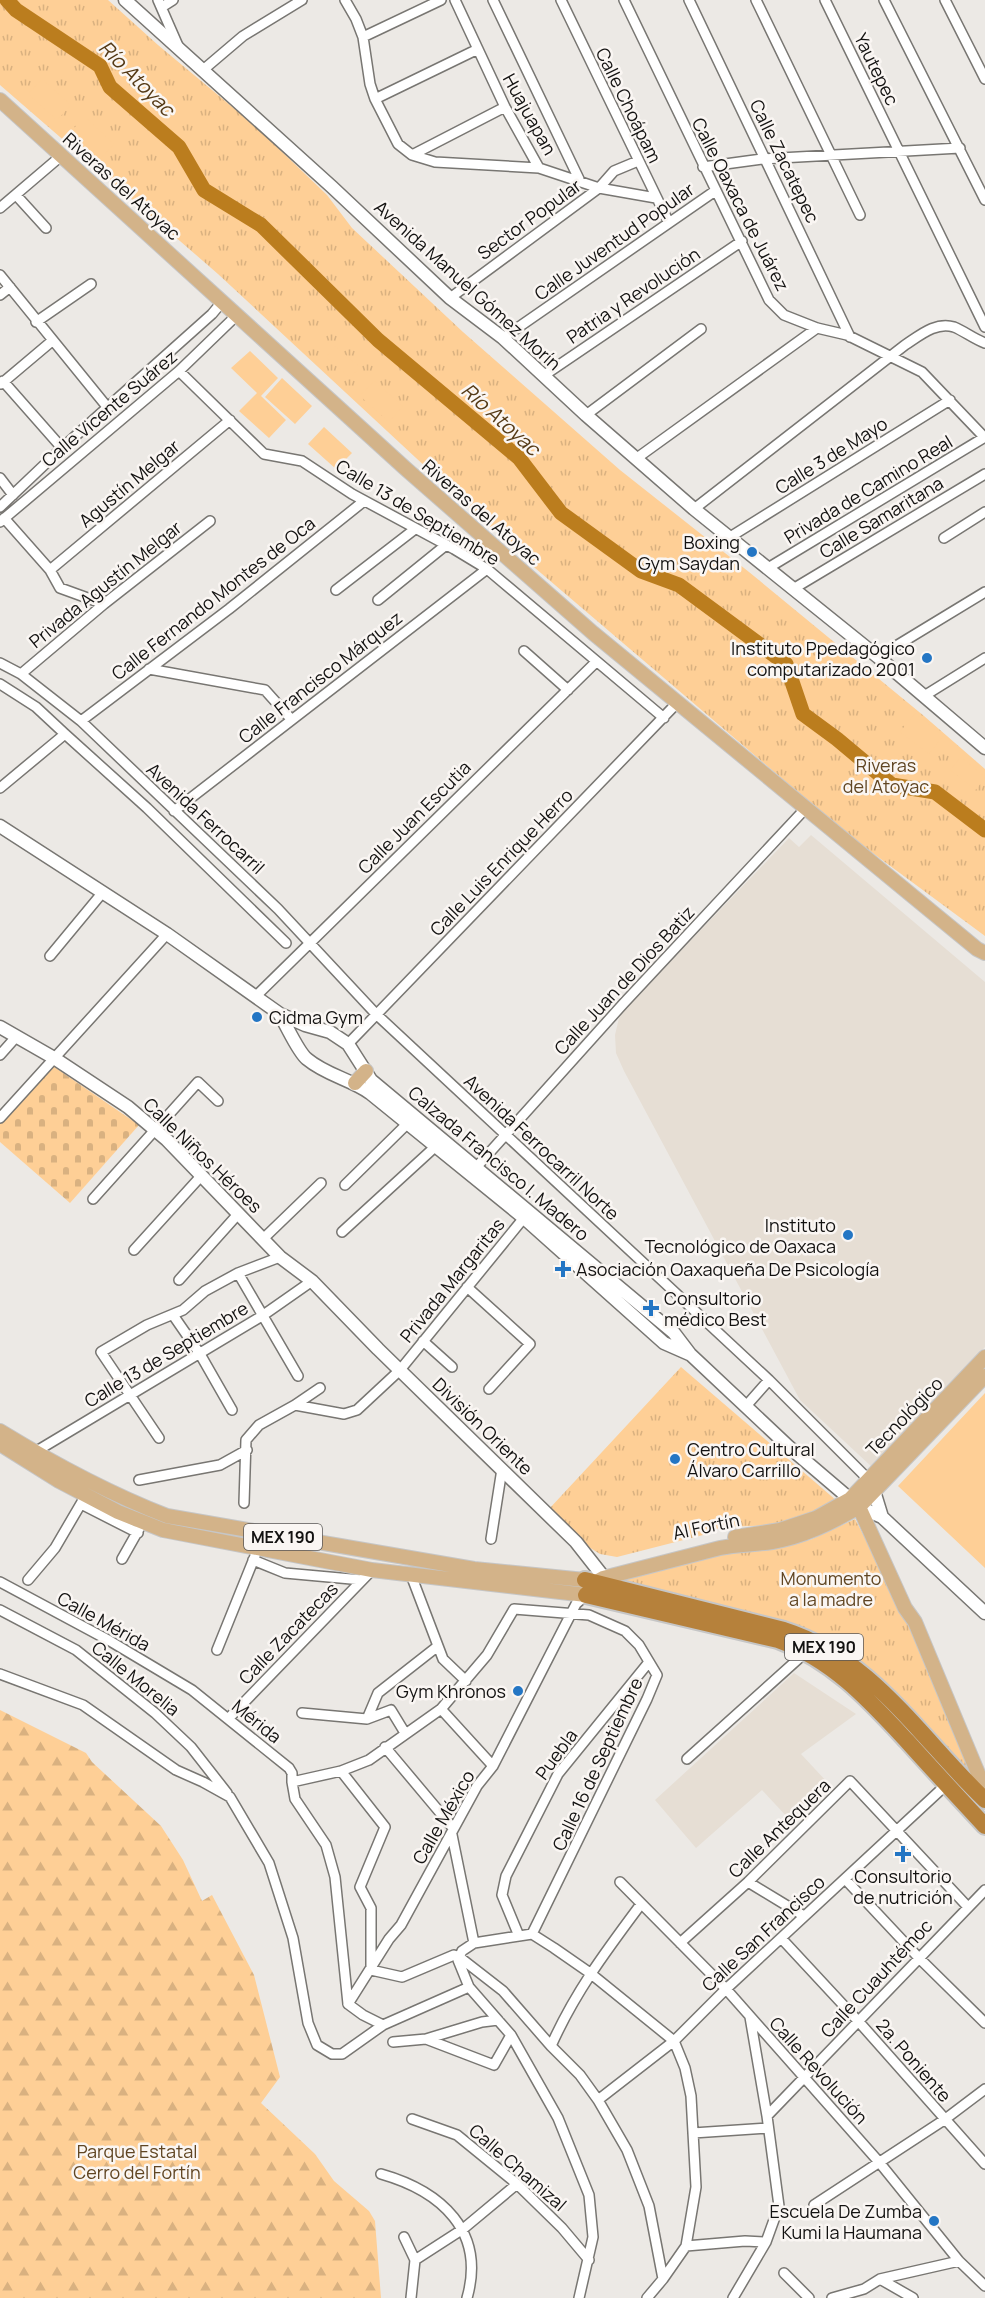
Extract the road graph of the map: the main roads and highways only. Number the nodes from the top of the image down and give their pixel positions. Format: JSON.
{"nodes":[{"id":1,"x":126,"y":0,"type":"edge"},
{"id":2,"x":0,"y":100,"type":"edge"},
{"id":3,"x":985,"y":748,"type":"edge"},
{"id":4,"x":0,"y":826,"type":"edge"},
{"id":5,"x":982,"y":952,"type":"edge"},
{"id":6,"x":280,"y":1014,"type":"junction"},
{"id":7,"x":0,"y":1027,"type":"edge"},
{"id":8,"x":366,"y":1071,"type":"junction"},
{"id":9,"x":355,"y":1083,"type":"junction"},
{"id":10,"x":473,"y":1170,"type":"junction"},
{"id":11,"x":312,"y":1281,"type":"joint"},
{"id":12,"x":985,"y":1357,"type":"edge"},
{"id":13,"x":976,"y":1379,"type":"edge"},
{"id":14,"x":0,"y":1431,"type":"edge"},
{"id":15,"x":3,"y":1450,"type":"edge"},
{"id":16,"x":871,"y":1485,"type":"junction"},
{"id":17,"x":854,"y":1503,"type":"junction"},
{"id":18,"x":882,"y":1517,"type":"junction"},
{"id":19,"x":589,"y":1589,"type":"junction"},
{"id":20,"x":622,"y":1603,"type":"junction"},
{"id":21,"x":985,"y":1613,"type":"edge"},
{"id":22,"x":985,"y":1790,"type":"edge"},
{"id":23,"x":985,"y":1800,"type":"edge"},
{"id":24,"x":985,"y":1826,"type":"edge"}],
"edges":[{"from":1,"to":3,"type":"main road","name":"Avenida Manuel Gómez Morín"},
{"from":2,"to":5,"type":"main road","name":"Riveras del Atoyac"},
{"from":4,"to":6,"type":"main road","name":"Calzada Francisco I. Madero"},
{"from":6,"to":8,"type":"main road","name":"Calzada Francisco I. Madero"},
{"from":6,"to":9,"type":"main road","name":"Calzada Francisco I. Madero"},
{"from":7,"to":11,"type":"main road","name":"Calle Niños Héroes"},
{"from":8,"to":9,"type":"main road"},
{"from":8,"to":10,"type":"main road","name":"Calzada Francisco I. Madero"},
{"from":9,"to":10,"type":"main road","name":"Calzada Francisco I. Madero"},
{"from":10,"to":17,"type":"main road","name":"Calzada Francisco I. Madero"},
{"from":11,"to":19,"type":"main road","name":"División Oriente"},
{"from":12,"to":13,"type":"main road","name":"Tecnológico","number":"MEX 190"},
{"from":13,"to":16,"type":"main road","name":"Tecnológico","number":"MEX 190"},
{"from":14,"to":19,"type":"main road","number":"MEX 190"},
{"from":15,"to":19,"type":"main road","number":"MEX 190"},
{"from":16,"to":17,"type":"main road","name":"Tecnológico","number":"MEX 190"},
{"from":16,"to":18,"type":"main road"},
{"from":17,"to":18,"type":"main road"},
{"from":17,"to":19,"type":"main road","name":"Al Fortín","number":"MEX 190"},
{"from":17,"to":22,"type":"main road","name":"Calzada Francisco I. Madero"},
{"from":18,"to":21,"type":"main road"},
{"from":19,"to":20,"type":"highway","number":"MEX 190"},
{"from":19,"to":20,"type":"main road","name":"División Oriente"},
{"from":19,"to":23,"type":"highway","number":"MEX 190"},
{"from":20,"to":24,"type":"highway","number":"MEX 190"}]}
